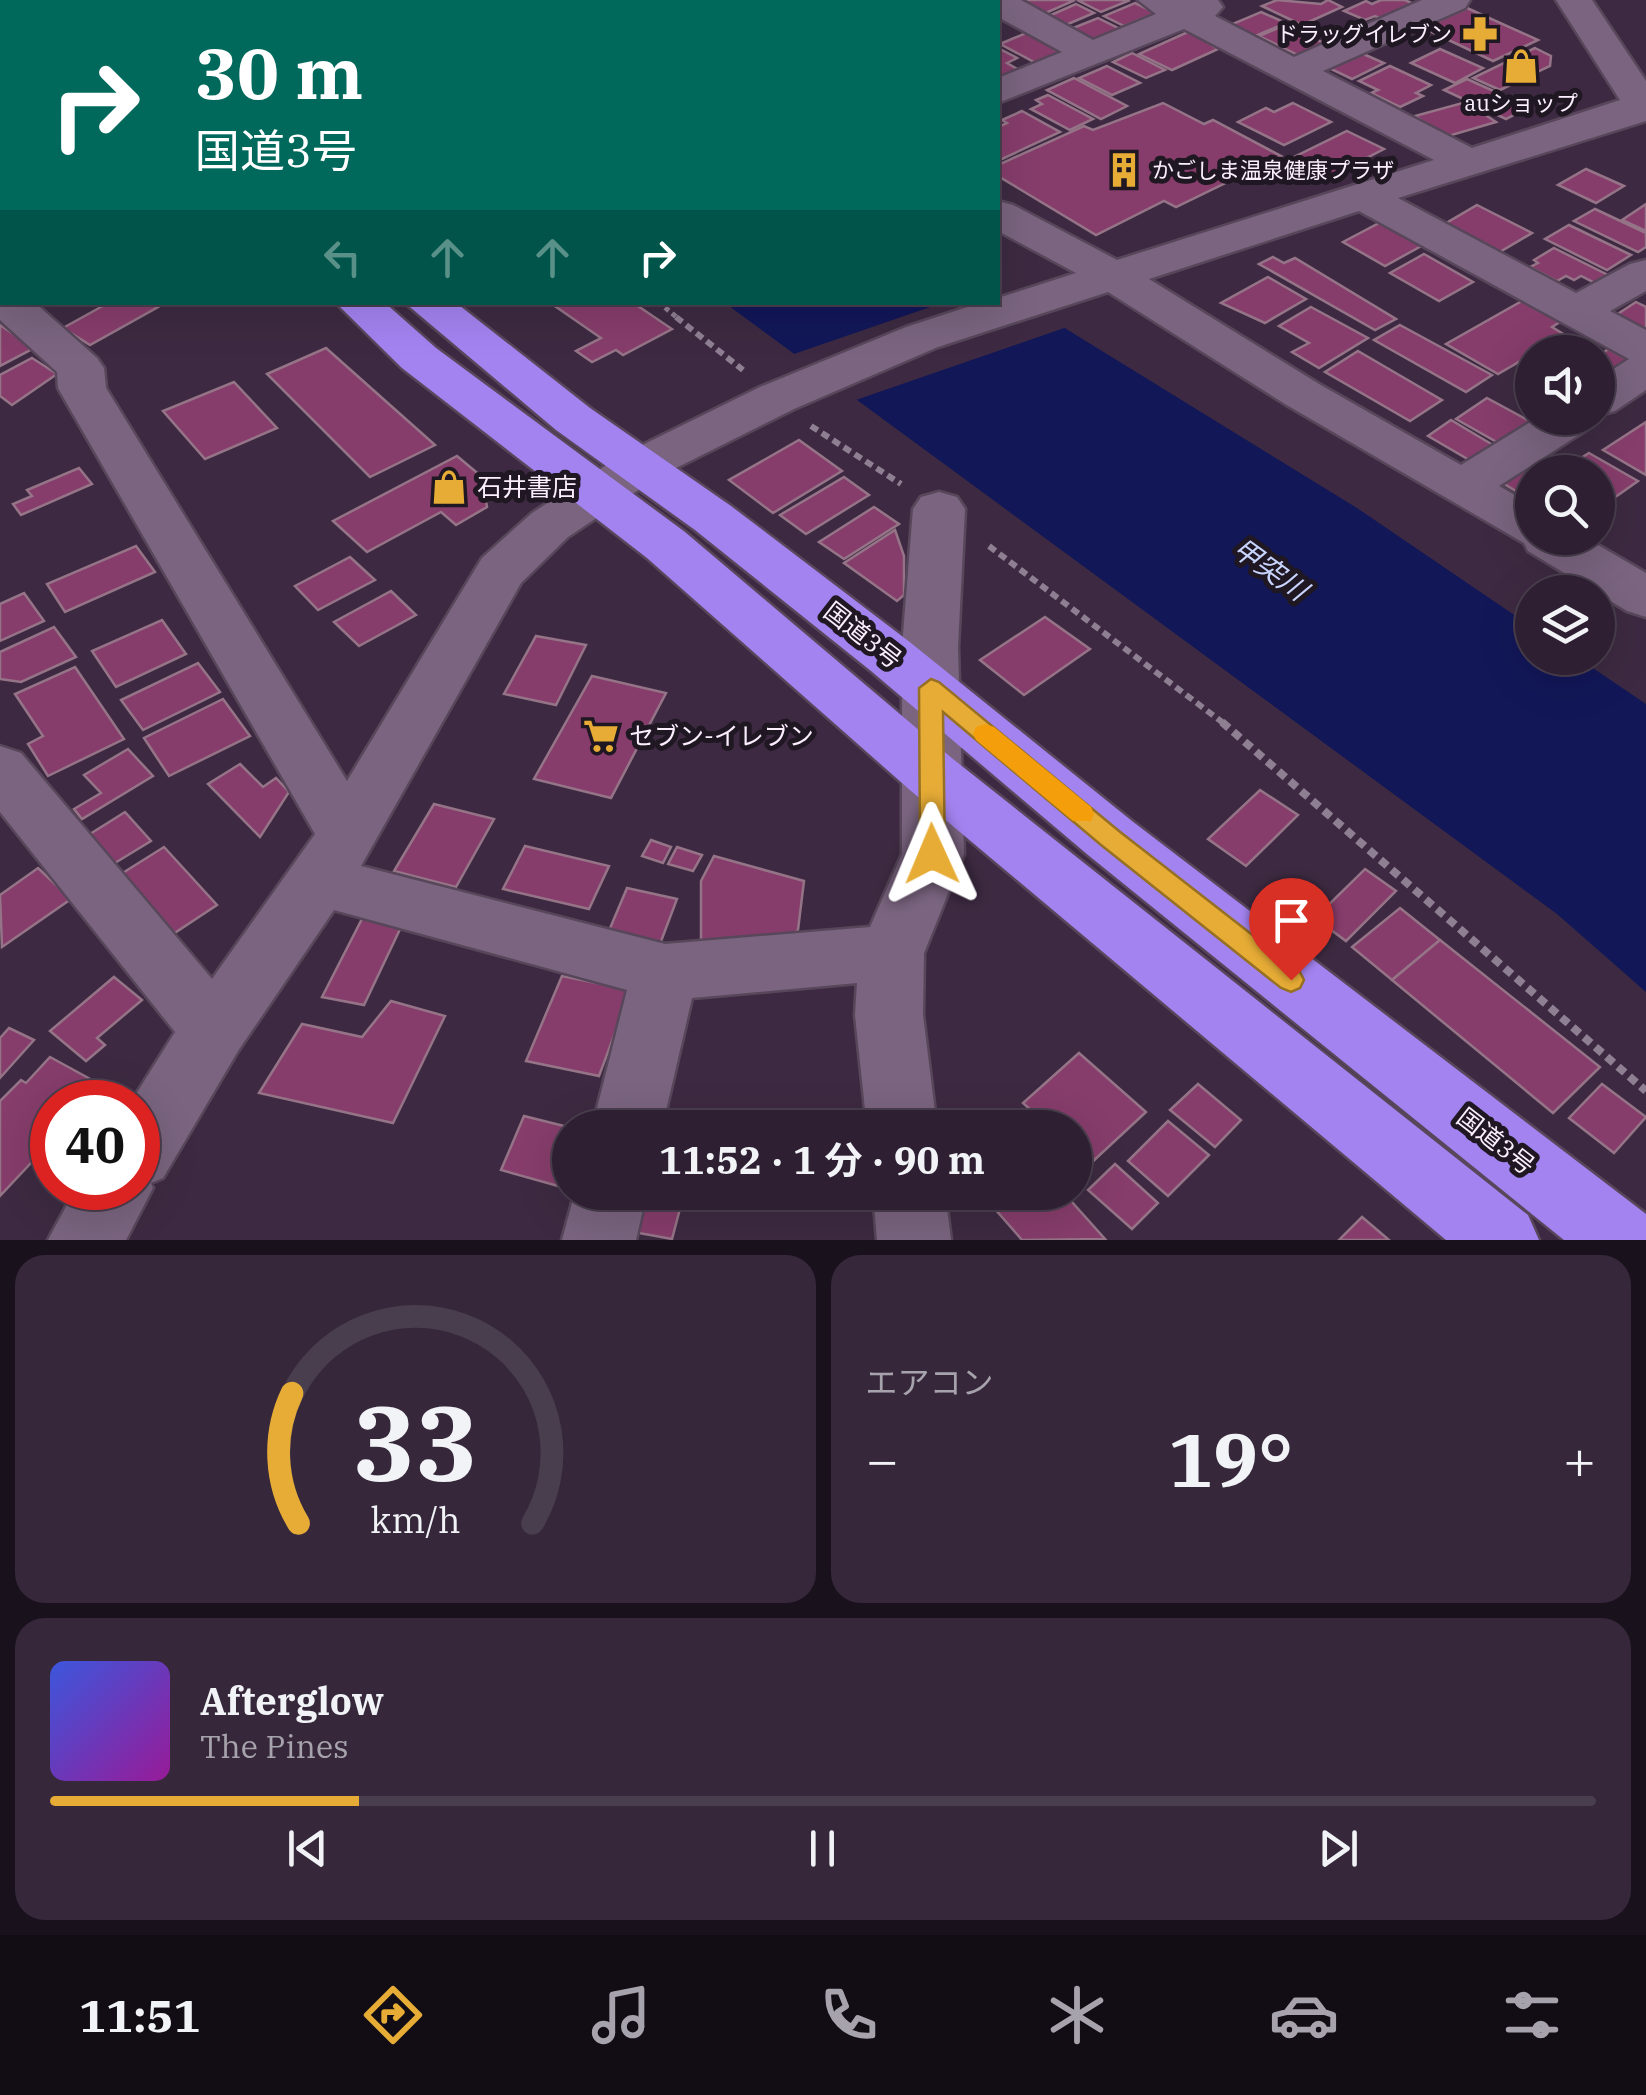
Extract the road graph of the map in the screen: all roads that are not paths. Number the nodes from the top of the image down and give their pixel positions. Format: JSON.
{"nodes":[{"id":1,"x":1222,"y":0,"type":"edge"},
{"id":2,"x":1452,"y":0,"type":"edge"},
{"id":3,"x":1574,"y":0,"type":"edge"},
{"id":4,"x":1000,"y":3,"type":"edge"},
{"id":5,"x":1171,"y":8,"type":"edge"},
{"id":6,"x":1090,"y":53,"type":"junction"},
{"id":7,"x":1293,"y":71,"type":"junction"},
{"id":8,"x":1000,"y":91,"type":"edge"},
{"id":9,"x":1645,"y":107,"type":"edge"},
{"id":10,"x":1469,"y":162,"type":"junction"},
{"id":11,"x":1363,"y":196,"type":"junction"},
{"id":12,"x":1000,"y":216,"type":"edge"},
{"id":13,"x":1646,"y":273,"type":"edge"},
{"id":14,"x":1090,"y":283,"type":"junction"},
{"id":15,"x":10,"y":305,"type":"edge"},
{"id":16,"x":360,"y":305,"type":"edge"},
{"id":17,"x":430,"y":305,"type":"edge"},
{"id":18,"x":1577,"y":311,"type":"junction"},
{"id":19,"x":1646,"y":348,"type":"edge"},
{"id":20,"x":1646,"y":369,"type":"edge"},
{"id":21,"x":1615,"y":389,"type":"edge"},
{"id":22,"x":1544,"y":435,"type":"edge"},
{"id":23,"x":618,"y":479,"type":"junction"},
{"id":24,"x":1464,"y":486,"type":"junction"},
{"id":25,"x":940,"y":509,"type":"road end"},
{"id":26,"x":1515,"y":518,"type":"edge"},
{"id":27,"x":1575,"y":555,"type":"edge"},
{"id":28,"x":1646,"y":598,"type":"edge"},
{"id":29,"x":931,"y":688,"type":"junction"},
{"id":30,"x":0,"y":769,"type":"edge"},
{"id":31,"x":932,"y":774,"type":"junction"},
{"id":32,"x":334,"y":858,"type":"junction"},
{"id":33,"x":891,"y":953,"type":"junction"},
{"id":34,"x":665,"y":972,"type":"junction"},
{"id":35,"x":214,"y":1030,"type":"junction"},
{"id":36,"x":631,"y":1110,"type":"edge"},
{"id":37,"x":900,"y":1110,"type":"edge"},
{"id":38,"x":160,"y":1119,"type":"edge"},
{"id":39,"x":103,"y":1210,"type":"edge"},
{"id":40,"x":606,"y":1210,"type":"edge"},
{"id":41,"x":911,"y":1210,"type":"edge"},
{"id":42,"x":85,"y":1240,"type":"edge"},
{"id":43,"x":599,"y":1240,"type":"edge"},
{"id":44,"x":914,"y":1240,"type":"edge"},
{"id":45,"x":1502,"y":1240,"type":"edge"},
{"id":46,"x":1621,"y":1240,"type":"edge"}],
"edges":[{"from":1,"to":5,"type":"street"},
{"from":2,"to":7,"type":"street"},
{"from":3,"to":9,"type":"street"},
{"from":4,"to":6,"type":"street"},
{"from":5,"to":6,"type":"street"},
{"from":5,"to":7,"type":"street"},
{"from":6,"to":8,"type":"street"},
{"from":7,"to":10,"type":"street"},
{"from":9,"to":10,"type":"street"},
{"from":10,"to":11,"type":"street"},
{"from":11,"to":14,"type":"street"},
{"from":11,"to":18,"type":"street"},
{"from":12,"to":14,"type":"street"},
{"from":13,"to":18,"type":"street"},
{"from":14,"to":23,"type":"street"},
{"from":14,"to":24,"type":"street"},
{"from":15,"to":32,"type":"street"},
{"from":16,"to":23,"type":"highway","name":"国道3号"},
{"from":17,"to":23,"type":"highway","name":"国道3号"},
{"from":18,"to":19,"type":"street"},
{"from":20,"to":21,"type":"street"},
{"from":22,"to":24,"type":"street"},
{"from":23,"to":29,"type":"highway","name":"国道3号"},
{"from":23,"to":31,"type":"highway","name":"国道3号"},
{"from":23,"to":32,"type":"street"},
{"from":24,"to":26,"type":"street"},
{"from":25,"to":29,"type":"street"},
{"from":27,"to":28,"type":"street"},
{"from":29,"to":31,"type":"street"},
{"from":29,"to":46,"type":"highway","name":"国道3号"},
{"from":30,"to":35,"type":"street"},
{"from":31,"to":33,"type":"street"},
{"from":31,"to":45,"type":"highway","name":"国道3号"},
{"from":32,"to":34,"type":"street"},
{"from":32,"to":35,"type":"street"},
{"from":33,"to":34,"type":"street"},
{"from":33,"to":37,"type":"street"},
{"from":34,"to":36,"type":"street"},
{"from":35,"to":38,"type":"street"},
{"from":39,"to":42,"type":"street"},
{"from":40,"to":43,"type":"street"},
{"from":41,"to":44,"type":"street"}]}
